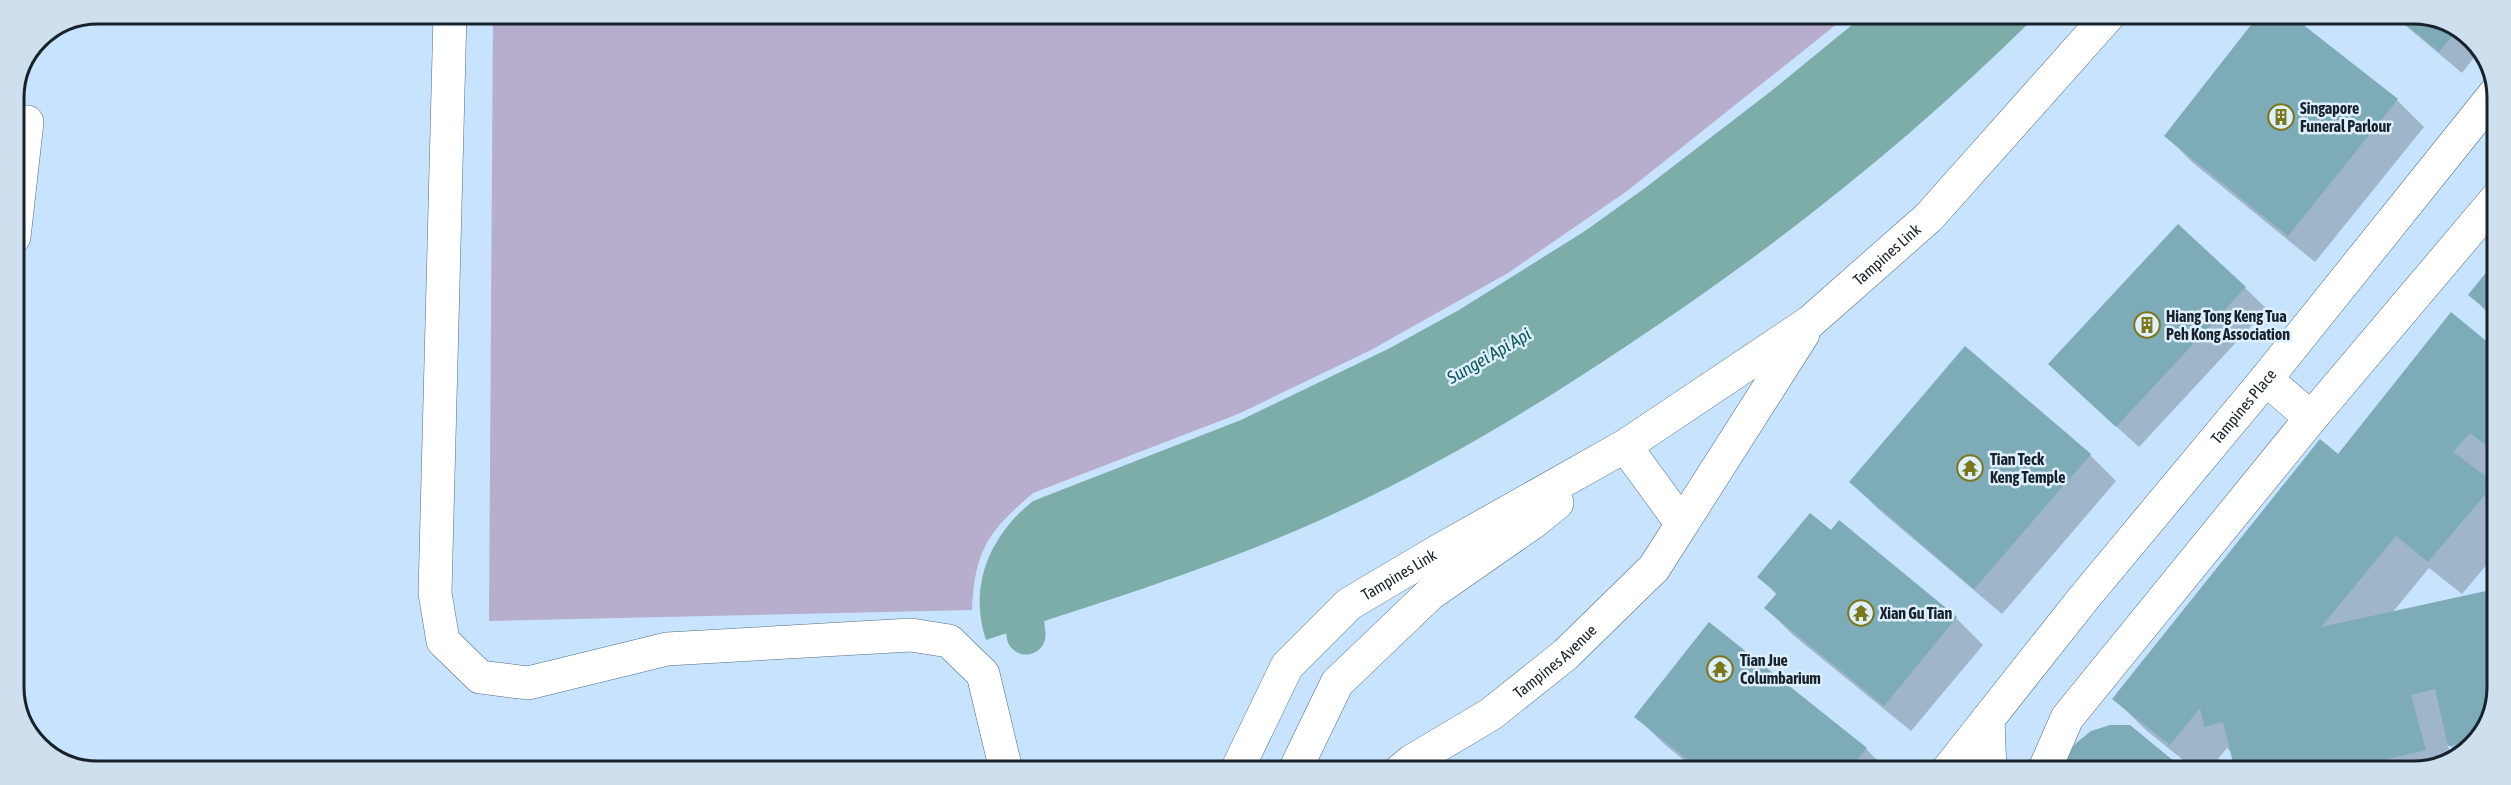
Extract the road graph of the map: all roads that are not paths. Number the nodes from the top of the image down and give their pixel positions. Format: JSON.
{"nodes":[{"id":1,"x":450,"y":24,"type":"edge"},
{"id":2,"x":2101,"y":24,"type":"edge"},
{"id":3,"x":2487,"y":103,"type":"edge"},
{"id":4,"x":27,"y":122,"type":"dead end"},
{"id":5,"x":24,"y":149,"type":"edge"},
{"id":6,"x":2487,"y":210,"type":"edge"},
{"id":7,"x":1810,"y":322,"type":"junction"},
{"id":8,"x":2266,"y":379,"type":"junction"},
{"id":9,"x":2311,"y":418,"type":"junction"},
{"id":10,"x":1625,"y":446,"type":"junction"},
{"id":11,"x":1682,"y":524,"type":"junction"},
{"id":12,"x":1988,"y":719,"type":"junction"},
{"id":13,"x":1004,"y":761,"type":"edge"},
{"id":14,"x":1241,"y":761,"type":"edge"},
{"id":15,"x":1299,"y":761,"type":"edge"},
{"id":16,"x":1411,"y":761,"type":"edge"},
{"id":17,"x":1955,"y":761,"type":"edge"},
{"id":18,"x":1990,"y":761,"type":"edge"},
{"id":19,"x":2048,"y":761,"type":"edge"}],
"edges":[{"from":1,"to":13,"type":"street"},
{"from":2,"to":7,"type":"street","name":"Tampines Link"},
{"from":3,"to":8,"type":"street","name":"Tampines Place"},
{"from":4,"to":5,"type":"street"},
{"from":6,"to":9,"type":"street"},
{"from":7,"to":10,"type":"street","name":"Tampines Link"},
{"from":7,"to":11,"type":"street","name":"Tampines Avenue"},
{"from":8,"to":9,"type":"street"},
{"from":8,"to":12,"type":"street","name":"Tampines Place"},
{"from":9,"to":19,"type":"street"},
{"from":10,"to":11,"type":"street"},
{"from":10,"to":14,"type":"street","name":"Tampines Link"},
{"from":10,"to":15,"type":"street","name":"Tampines Link"},
{"from":11,"to":16,"type":"street","name":"Tampines Avenue"},
{"from":12,"to":17,"type":"street","name":"Tampines Place"},
{"from":12,"to":18,"type":"street"}]}
